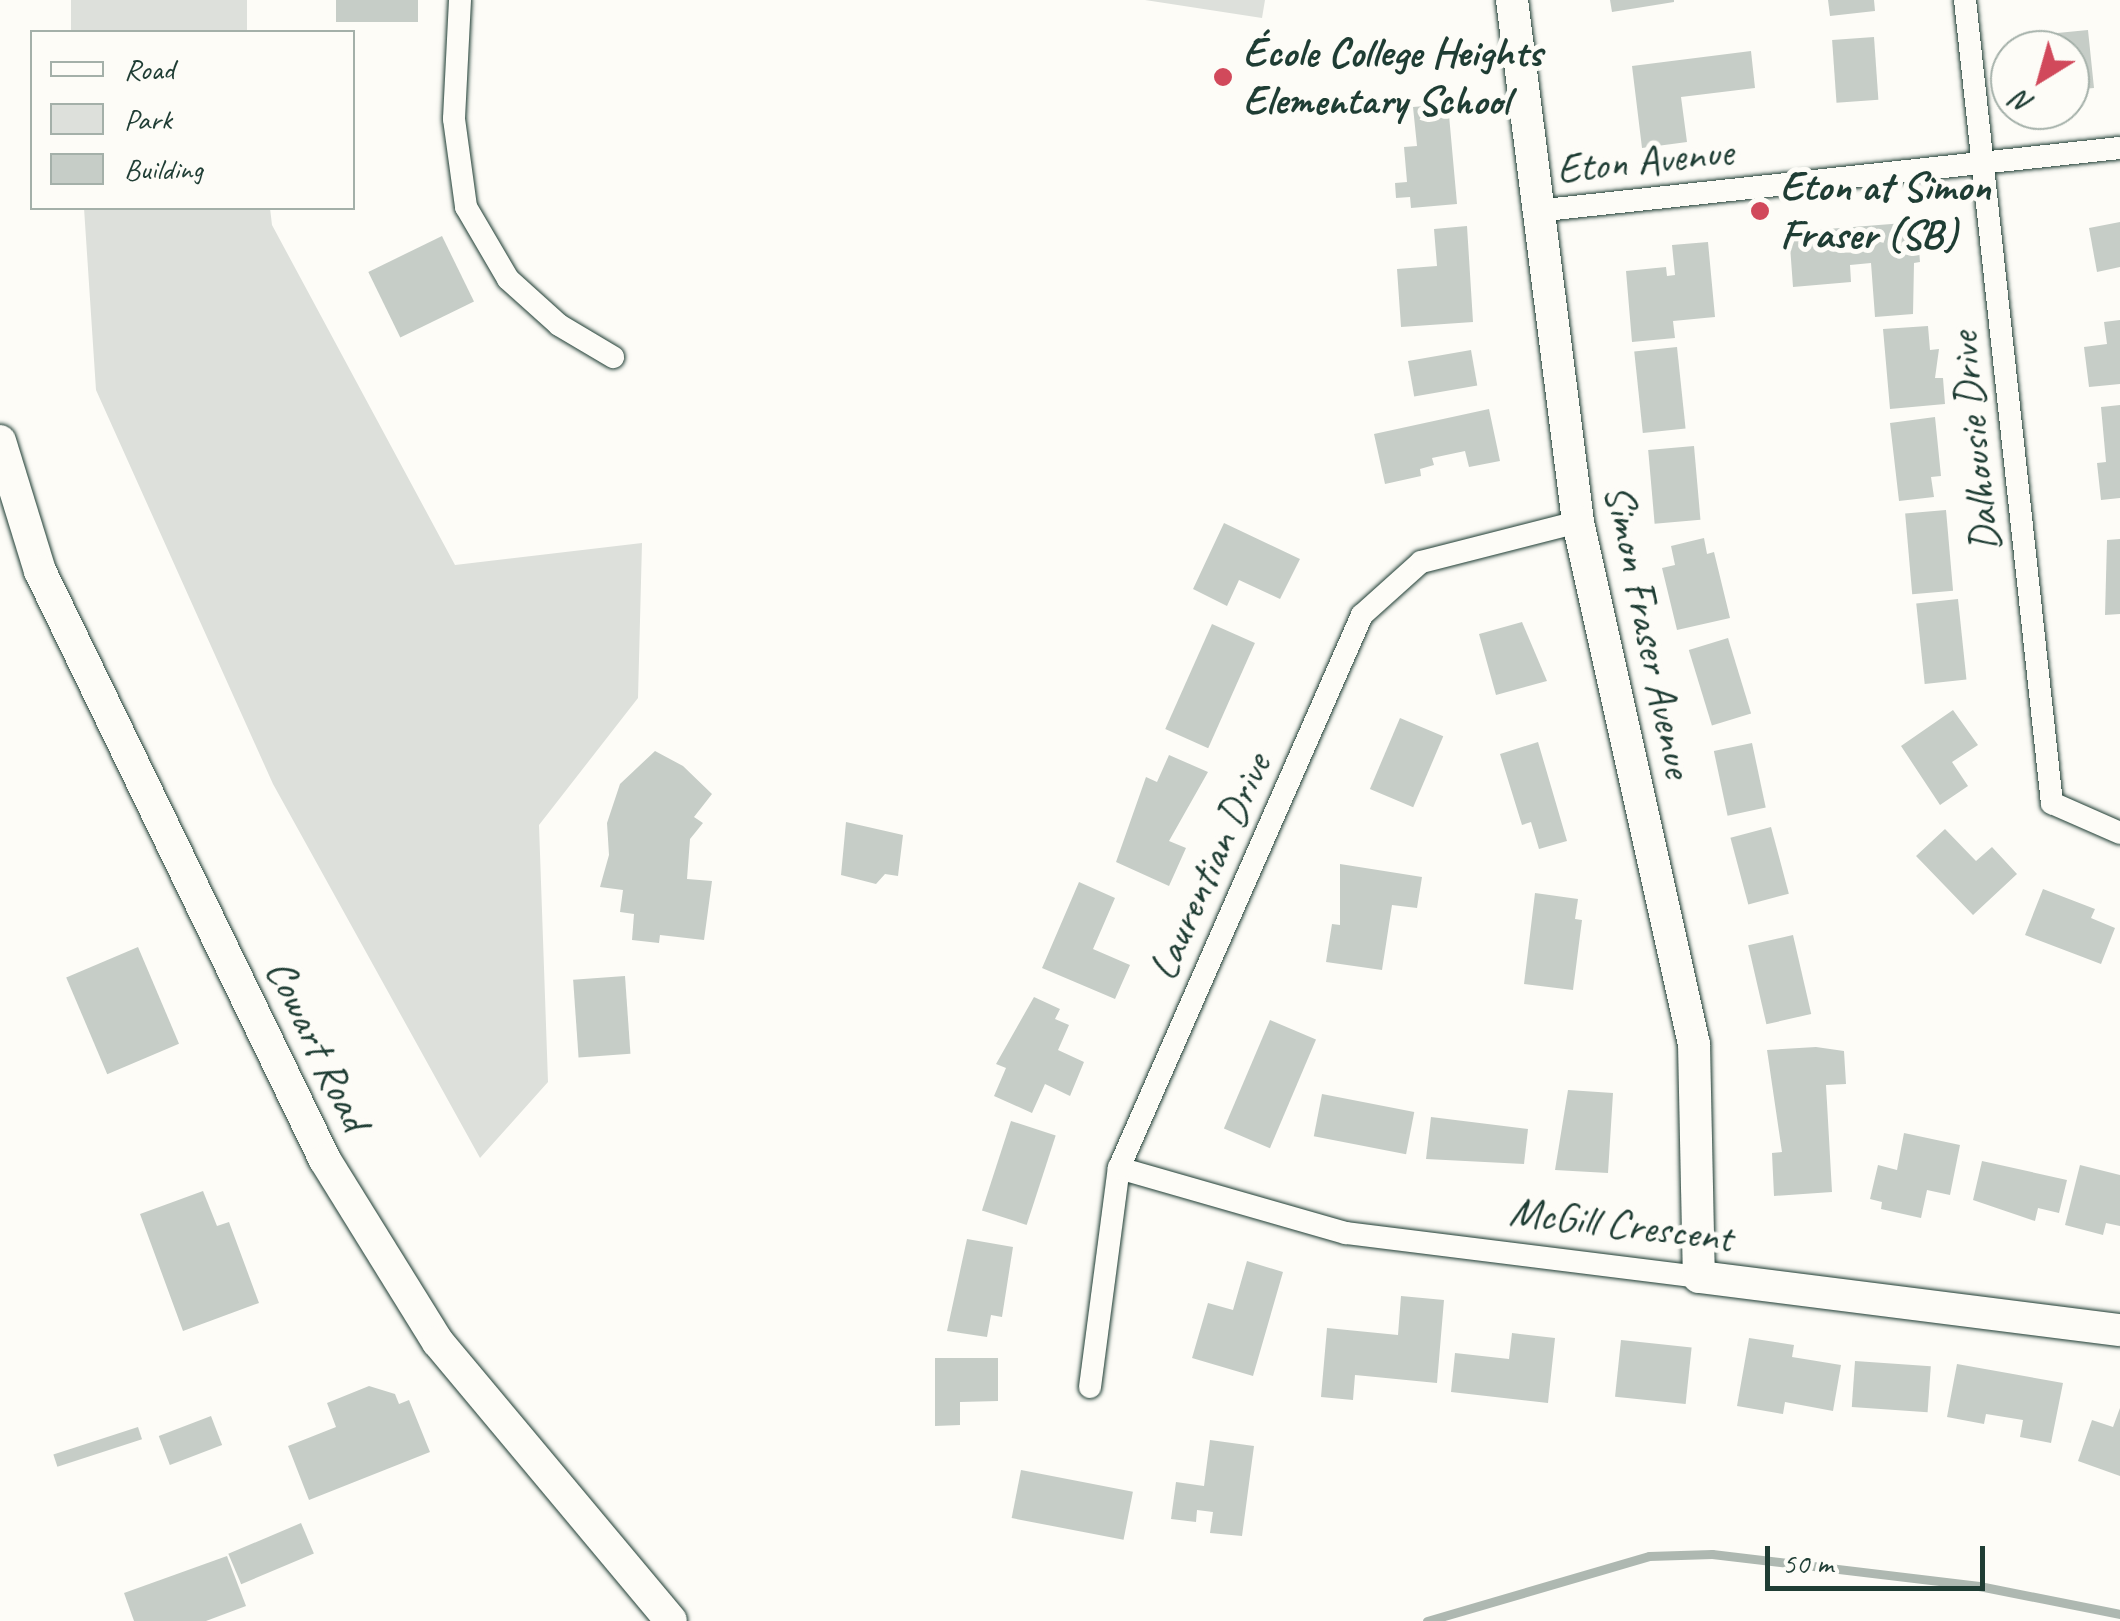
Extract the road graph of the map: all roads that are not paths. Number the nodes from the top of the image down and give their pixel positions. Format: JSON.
{"nodes":[{"id":1,"x":460,"y":0,"type":"edge"},
{"id":2,"x":1512,"y":0,"type":"edge"},
{"id":3,"x":1965,"y":0,"type":"edge"},
{"id":4,"x":2120,"y":148,"type":"edge"},
{"id":5,"x":1982,"y":163,"type":"junction"},
{"id":6,"x":1536,"y":211,"type":"junction"},
{"id":7,"x":613,"y":357,"type":"dead end"},
{"id":8,"x":0,"y":441,"type":"edge"},
{"id":9,"x":1578,"y":522,"type":"junction"},
{"id":10,"x":2120,"y":832,"type":"edge"},
{"id":11,"x":1119,"y":1168,"type":"junction"},
{"id":12,"x":1699,"y":1278,"type":"junction"},
{"id":13,"x":2120,"y":1330,"type":"edge"},
{"id":14,"x":1090,"y":1386,"type":"dead end"},
{"id":15,"x":671,"y":1621,"type":"edge"}],
"edges":[{"from":1,"to":7,"type":"street"},
{"from":2,"to":6,"type":"street","name":"Simon Fraser Avenue"},
{"from":3,"to":5,"type":"street","name":"Dalhousie Drive"},
{"from":4,"to":5,"type":"street","name":"Eton Avenue"},
{"from":5,"to":6,"type":"street","name":"Eton Avenue"},
{"from":5,"to":10,"type":"street","name":"Dalhousie Drive"},
{"from":6,"to":9,"type":"street","name":"Simon Fraser Avenue"},
{"from":8,"to":15,"type":"street","name":"Cowart Road"},
{"from":9,"to":11,"type":"street","name":"Laurentian Drive"},
{"from":9,"to":12,"type":"street","name":"Simon Fraser Avenue"},
{"from":11,"to":12,"type":"street","name":"McGill Crescent"},
{"from":11,"to":14,"type":"street","name":"Laurentian Drive"},
{"from":12,"to":13,"type":"street","name":"McGill Crescent"}]}
